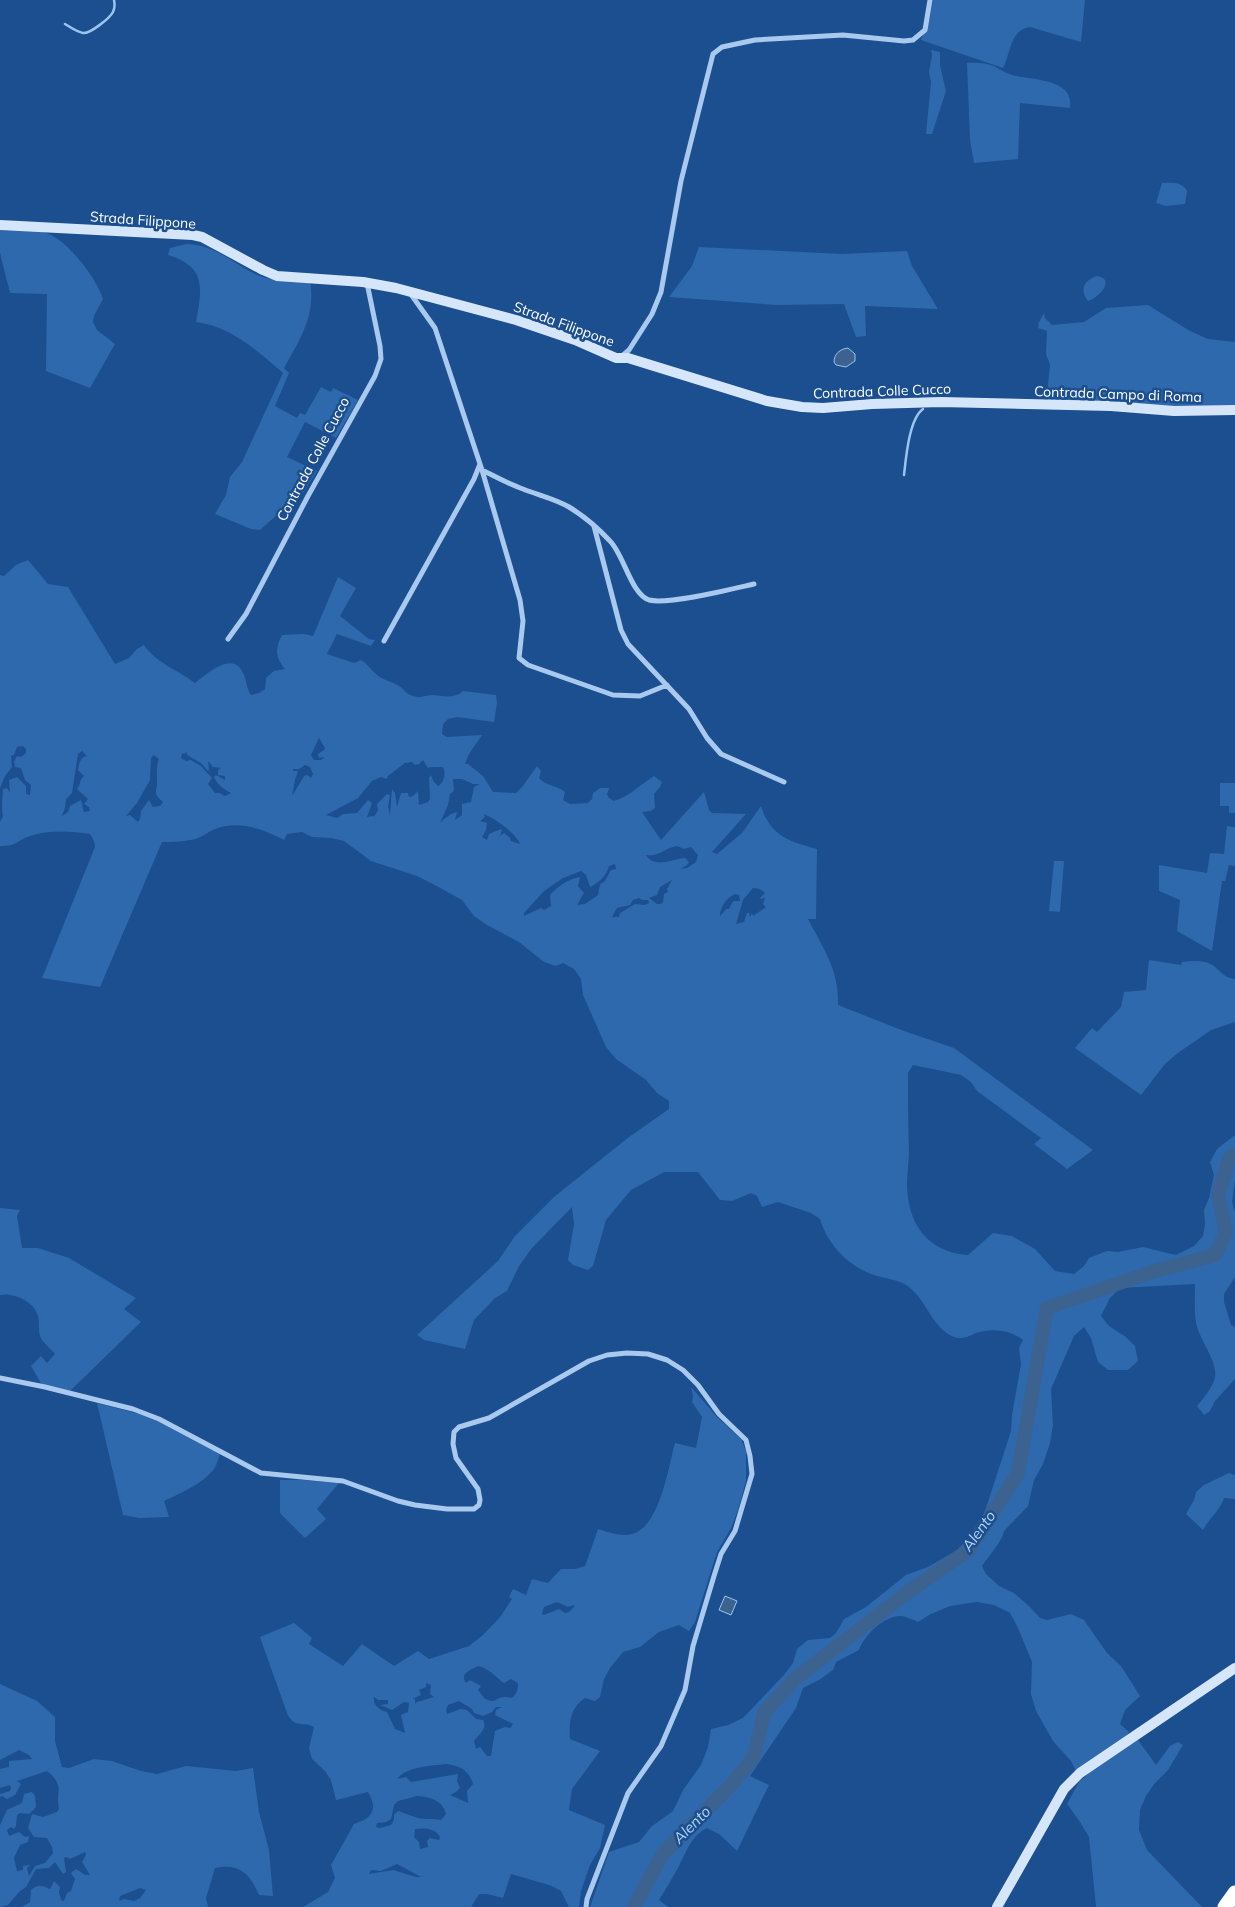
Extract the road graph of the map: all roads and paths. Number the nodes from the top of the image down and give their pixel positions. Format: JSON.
{"nodes":[{"id":1,"x":930,"y":0,"type":"edge"},
{"id":2,"x":0,"y":226,"type":"edge"},
{"id":3,"x":367,"y":282,"type":"junction"},
{"id":4,"x":408,"y":291,"type":"junction"},
{"id":5,"x":621,"y":358,"type":"junction"},
{"id":6,"x":1000,"y":404,"type":"joint"},
{"id":7,"x":1235,"y":410,"type":"edge"},
{"id":8,"x":480,"y":464,"type":"junction"},
{"id":9,"x":482,"y":470,"type":"junction"},
{"id":10,"x":594,"y":526,"type":"junction"},
{"id":11,"x":754,"y":584,"type":"dead end"},
{"id":12,"x":228,"y":639,"type":"dead end"},
{"id":13,"x":384,"y":641,"type":"dead end"},
{"id":14,"x":667,"y":686,"type":"junction"},
{"id":15,"x":784,"y":782,"type":"dead end"},
{"id":16,"x":0,"y":1378,"type":"edge"},
{"id":17,"x":1235,"y":1668,"type":"edge"},
{"id":18,"x":1235,"y":1893,"type":"edge"},
{"id":19,"x":586,"y":1907,"type":"edge"},
{"id":20,"x":997,"y":1907,"type":"edge"},
{"id":21,"x":1225,"y":1907,"type":"edge"}],
"edges":[{"from":1,"to":5,"type":"street","name":"Strada Filippone"},
{"from":2,"to":3,"type":"street","name":"Strada Filippone"},
{"from":3,"to":4,"type":"street","name":"Strada Filippone"},
{"from":3,"to":12,"type":"street","name":"Contrada Colle Cucco"},
{"from":4,"to":5,"type":"street","name":"Strada Filippone"},
{"from":4,"to":8,"type":"street"},
{"from":5,"to":6,"type":"street","name":"Contrada Colle Cucco"},
{"from":6,"to":7,"type":"street","name":"Contrada Campo di Roma"},
{"from":8,"to":9,"type":"street"},
{"from":8,"to":13,"type":"street"},
{"from":9,"to":10,"type":"street"},
{"from":9,"to":14,"type":"street"},
{"from":10,"to":11,"type":"street"},
{"from":10,"to":14,"type":"street"},
{"from":14,"to":15,"type":"street"},
{"from":16,"to":19,"type":"street"},
{"from":17,"to":20,"type":"street"},
{"from":18,"to":21,"type":"highway"}]}
